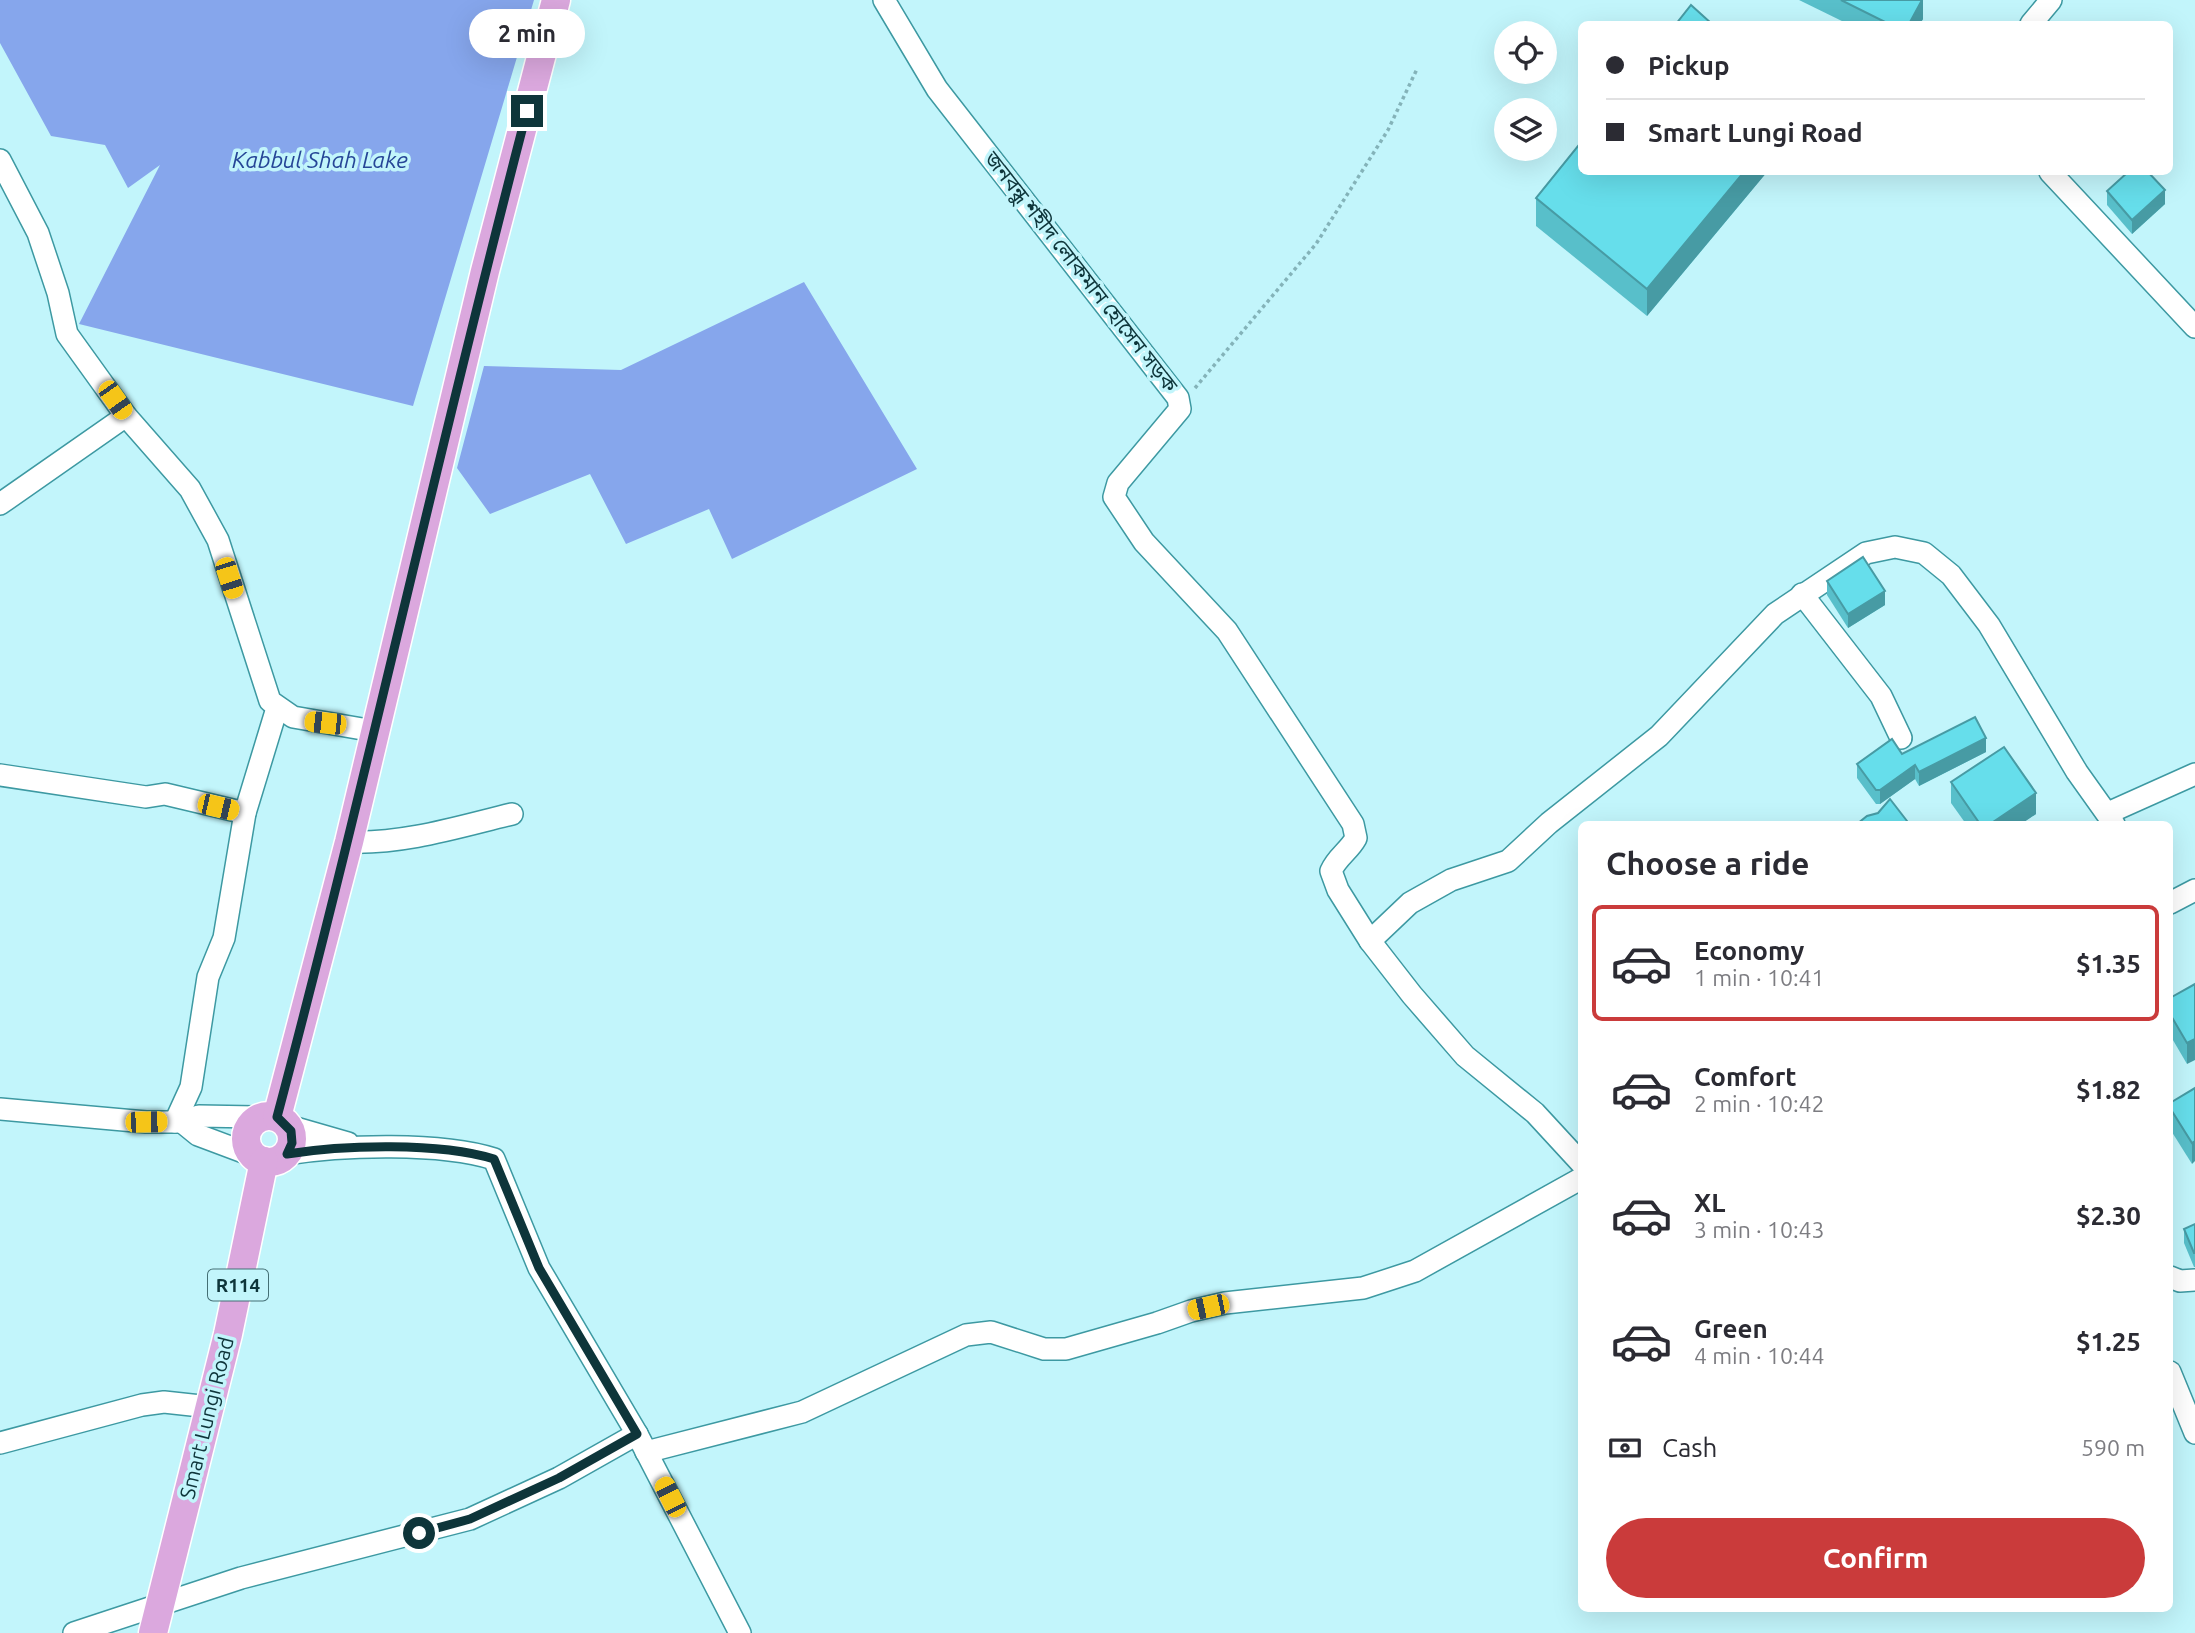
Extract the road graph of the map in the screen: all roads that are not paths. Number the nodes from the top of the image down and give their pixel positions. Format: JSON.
{"nodes":[{"id":1,"x":556,"y":0,"type":"edge"},
{"id":2,"x":884,"y":0,"type":"edge"},
{"id":3,"x":2051,"y":0,"type":"edge"},
{"id":4,"x":2034,"y":21,"type":"edge"},
{"id":5,"x":0,"y":160,"type":"edge"},
{"id":6,"x":2053,"y":175,"type":"edge"},
{"id":7,"x":2195,"y":327,"type":"edge"},
{"id":8,"x":126,"y":416,"type":"junction"},
{"id":9,"x":0,"y":504,"type":"edge"},
{"id":10,"x":1802,"y":594,"type":"junction"},
{"id":11,"x":277,"y":708,"type":"junction"},
{"id":12,"x":373,"y":731,"type":"junction"},
{"id":13,"x":1901,"y":738,"type":"dead end"},
{"id":14,"x":2195,"y":774,"type":"edge"},
{"id":15,"x":0,"y":775,"type":"edge"},
{"id":16,"x":245,"y":813,"type":"junction"},
{"id":17,"x":512,"y":814,"type":"dead end"},
{"id":18,"x":2111,"y":819,"type":"edge"},
{"id":19,"x":349,"y":842,"type":"junction"},
{"id":20,"x":2195,"y":890,"type":"edge"},
{"id":21,"x":2173,"y":901,"type":"edge"},
{"id":22,"x":1370,"y":941,"type":"junction"},
{"id":23,"x":0,"y":1109,"type":"edge"},
{"id":24,"x":276,"y":1120,"type":"junction"},
{"id":25,"x":178,"y":1122,"type":"junction"},
{"id":26,"x":363,"y":1148,"type":"junction"},
{"id":27,"x":268,"y":1157,"type":"junction"},
{"id":28,"x":1578,"y":1160,"type":"edge"},
{"id":29,"x":1578,"y":1180,"type":"edge"},
{"id":30,"x":2173,"y":1278,"type":"edge"},
{"id":31,"x":2195,"y":1280,"type":"edge"},
{"id":32,"x":2173,"y":1379,"type":"edge"},
{"id":33,"x":210,"y":1407,"type":"junction"},
{"id":34,"x":2195,"y":1433,"type":"edge"},
{"id":35,"x":0,"y":1443,"type":"edge"},
{"id":36,"x":642,"y":1443,"type":"junction"},
{"id":37,"x":156,"y":1620,"type":"edge"},
{"id":38,"x":74,"y":1633,"type":"edge"},
{"id":39,"x":740,"y":1633,"type":"edge"}],
"edges":[{"from":1,"to":12,"type":"main road","number":"R114"},
{"from":2,"to":22,"type":"street","name":"জনবন্ধু শহীদ লোকমান হোসেন সড়ক"},
{"from":3,"to":4,"type":"street"},
{"from":5,"to":8,"type":"street"},
{"from":6,"to":7,"type":"street"},
{"from":8,"to":9,"type":"street"},
{"from":8,"to":11,"type":"street"},
{"from":10,"to":13,"type":"street"},
{"from":10,"to":18,"type":"street"},
{"from":10,"to":22,"type":"street"},
{"from":11,"to":12,"type":"street"},
{"from":11,"to":16,"type":"street"},
{"from":12,"to":19,"type":"main road","number":"R114"},
{"from":14,"to":18,"type":"street"},
{"from":15,"to":16,"type":"street"},
{"from":16,"to":25,"type":"street"},
{"from":17,"to":19,"type":"street"},
{"from":19,"to":24,"type":"main road","number":"R114"},
{"from":20,"to":21,"type":"street"},
{"from":22,"to":28,"type":"street","name":"জনবন্ধু শহীদ লোকমান হোসেন সড়ক"},
{"from":23,"to":25,"type":"street"},
{"from":24,"to":25,"type":"street"},
{"from":24,"to":26,"type":"street"},
{"from":24,"to":27,"type":"main road","number":"R114"},
{"from":24,"to":27,"type":"main road","number":"R114"},
{"from":25,"to":27,"type":"street"},
{"from":26,"to":27,"type":"street"},
{"from":26,"to":36,"type":"street"},
{"from":27,"to":33,"type":"main road","name":"Smart Lungi Road","number":"R114"},
{"from":29,"to":36,"type":"street"},
{"from":30,"to":31,"type":"street"},
{"from":32,"to":34,"type":"street"},
{"from":33,"to":35,"type":"street"},
{"from":33,"to":37,"type":"main road","name":"Smart Lungi Road","number":"R114"},
{"from":36,"to":37,"type":"street"},
{"from":36,"to":39,"type":"street"},
{"from":37,"to":38,"type":"street"}]}
